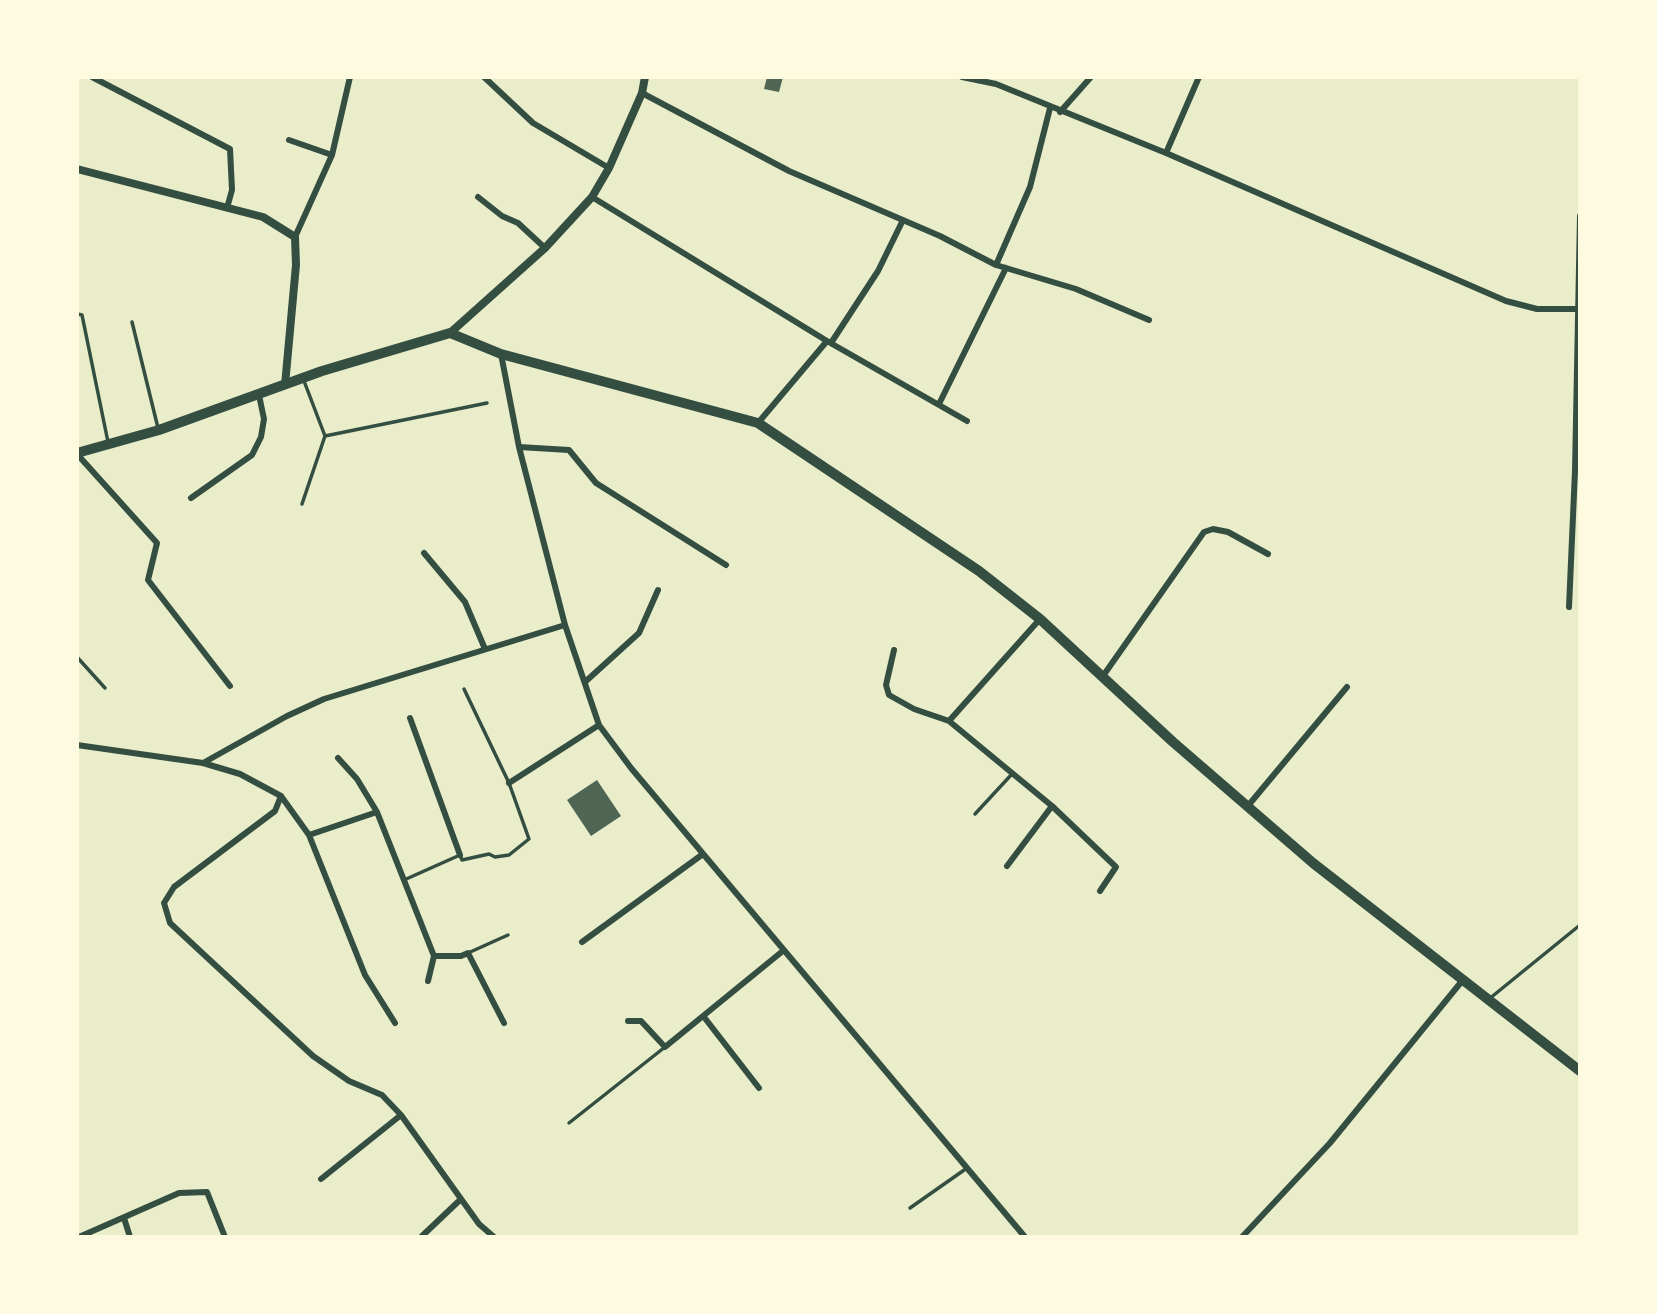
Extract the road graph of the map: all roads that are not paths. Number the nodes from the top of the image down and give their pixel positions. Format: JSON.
{"nodes":[{"id":1,"x":92,"y":77,"type":"edge"},
{"id":2,"x":350,"y":77,"type":"edge"},
{"id":3,"x":484,"y":77,"type":"edge"},
{"id":4,"x":645,"y":77,"type":"edge"},
{"id":5,"x":962,"y":77,"type":"edge"},
{"id":6,"x":1091,"y":77,"type":"edge"},
{"id":7,"x":1199,"y":77,"type":"edge"},
{"id":8,"x":642,"y":93,"type":"junction"},
{"id":9,"x":1050,"y":108,"type":"junction"},
{"id":10,"x":1060,"y":112,"type":"junction"},
{"id":11,"x":289,"y":140,"type":"dead end"},
{"id":12,"x":1166,"y":153,"type":"junction"},
{"id":13,"x":332,"y":155,"type":"junction"},
{"id":14,"x":609,"y":168,"type":"junction"},
{"id":15,"x":77,"y":169,"type":"edge"},
{"id":16,"x":478,"y":197,"type":"dead end"},
{"id":17,"x":592,"y":197,"type":"junction"},
{"id":18,"x":227,"y":208,"type":"junction"},
{"id":19,"x":1580,"y":216,"type":"edge"},
{"id":20,"x":903,"y":220,"type":"junction"},
{"id":21,"x":295,"y":237,"type":"junction"},
{"id":22,"x":545,"y":248,"type":"junction"},
{"id":23,"x":996,"y":265,"type":"junction"},
{"id":24,"x":1006,"y":268,"type":"junction"},
{"id":25,"x":1577,"y":309,"type":"junction"},
{"id":26,"x":77,"y":314,"type":"edge"},
{"id":27,"x":1149,"y":320,"type":"dead end"},
{"id":28,"x":132,"y":322,"type":"dead end"},
{"id":29,"x":450,"y":333,"type":"junction"},
{"id":30,"x":829,"y":342,"type":"junction"},
{"id":31,"x":501,"y":354,"type":"junction"},
{"id":32,"x":304,"y":378,"type":"junction"},
{"id":33,"x":285,"y":385,"type":"junction"},
{"id":34,"x":260,"y":395,"type":"junction"},
{"id":35,"x":487,"y":403,"type":"dead end"},
{"id":36,"x":939,"y":404,"type":"junction"},
{"id":37,"x":967,"y":421,"type":"dead end"},
{"id":38,"x":758,"y":423,"type":"junction"},
{"id":39,"x":159,"y":430,"type":"junction"},
{"id":40,"x":325,"y":436,"type":"junction"},
{"id":41,"x":108,"y":444,"type":"junction"},
{"id":42,"x":519,"y":447,"type":"junction"},
{"id":43,"x":77,"y":454,"type":"edge"},
{"id":44,"x":1578,"y":472,"type":"edge"},
{"id":45,"x":191,"y":498,"type":"dead end"},
{"id":46,"x":302,"y":504,"type":"dead end"},
{"id":47,"x":424,"y":553,"type":"dead end"},
{"id":48,"x":1268,"y":554,"type":"dead end"},
{"id":49,"x":726,"y":565,"type":"dead end"},
{"id":50,"x":658,"y":590,"type":"dead end"},
{"id":51,"x":1569,"y":607,"type":"dead end"},
{"id":52,"x":1040,"y":619,"type":"junction"},
{"id":53,"x":565,"y":625,"type":"junction"},
{"id":54,"x":485,"y":649,"type":"junction"},
{"id":55,"x":894,"y":650,"type":"dead end"},
{"id":56,"x":77,"y":657,"type":"edge"},
{"id":57,"x":1103,"y":676,"type":"junction"},
{"id":58,"x":585,"y":682,"type":"junction"},
{"id":59,"x":230,"y":687,"type":"dead end"},
{"id":60,"x":1347,"y":687,"type":"dead end"},
{"id":61,"x":105,"y":688,"type":"dead end"},
{"id":62,"x":464,"y":689,"type":"dead end"},
{"id":63,"x":410,"y":718,"type":"dead end"},
{"id":64,"x":949,"y":721,"type":"junction"},
{"id":65,"x":598,"y":725,"type":"junction"},
{"id":66,"x":77,"y":745,"type":"edge"},
{"id":67,"x":338,"y":758,"type":"dead end"},
{"id":68,"x":203,"y":763,"type":"junction"},
{"id":69,"x":1013,"y":774,"type":"junction"},
{"id":70,"x":509,"y":783,"type":"junction"},
{"id":71,"x":281,"y":796,"type":"junction"},
{"id":72,"x":1052,"y":807,"type":"junction"},
{"id":73,"x":1247,"y":807,"type":"junction"},
{"id":74,"x":377,"y":812,"type":"junction"},
{"id":75,"x":975,"y":814,"type":"dead end"},
{"id":76,"x":309,"y":835,"type":"junction"},
{"id":77,"x":703,"y":854,"type":"junction"},
{"id":78,"x":460,"y":855,"type":"junction"},
{"id":79,"x":1007,"y":866,"type":"dead end"},
{"id":80,"x":404,"y":880,"type":"junction"},
{"id":81,"x":1100,"y":891,"type":"dead end"},
{"id":82,"x":1580,"y":925,"type":"edge"},
{"id":83,"x":508,"y":934,"type":"dead end"},
{"id":84,"x":582,"y":942,"type":"dead end"},
{"id":85,"x":784,"y":950,"type":"junction"},
{"id":86,"x":468,"y":953,"type":"junction"},
{"id":87,"x":435,"y":956,"type":"junction"},
{"id":88,"x":428,"y":981,"type":"dead end"},
{"id":89,"x":1462,"y":981,"type":"junction"},
{"id":90,"x":1487,"y":1000,"type":"junction"},
{"id":91,"x":704,"y":1017,"type":"junction"},
{"id":92,"x":628,"y":1021,"type":"dead end"},
{"id":93,"x":395,"y":1023,"type":"dead end"},
{"id":94,"x":504,"y":1023,"type":"dead end"},
{"id":95,"x":665,"y":1047,"type":"junction"},
{"id":96,"x":1580,"y":1071,"type":"edge"},
{"id":97,"x":759,"y":1088,"type":"dead end"},
{"id":98,"x":401,"y":1115,"type":"junction"},
{"id":99,"x":569,"y":1124,"type":"dead end"},
{"id":100,"x":967,"y":1168,"type":"junction"},
{"id":101,"x":321,"y":1179,"type":"dead end"},
{"id":102,"x":461,"y":1199,"type":"junction"},
{"id":103,"x":910,"y":1208,"type":"dead end"},
{"id":104,"x":124,"y":1217,"type":"junction"},
{"id":105,"x":79,"y":1237,"type":"edge"},
{"id":106,"x":130,"y":1237,"type":"edge"},
{"id":107,"x":225,"y":1237,"type":"edge"},
{"id":108,"x":421,"y":1237,"type":"edge"},
{"id":109,"x":494,"y":1237,"type":"edge"},
{"id":110,"x":1025,"y":1237,"type":"edge"},
{"id":111,"x":1242,"y":1237,"type":"edge"}],
"edges":[{"from":1,"to":18,"type":"street"},
{"from":2,"to":13,"type":"street"},
{"from":3,"to":14,"type":"street"},
{"from":4,"to":8,"type":"street"},
{"from":5,"to":9,"type":"street"},
{"from":6,"to":10,"type":"street"},
{"from":7,"to":12,"type":"street"},
{"from":8,"to":14,"type":"street"},
{"from":8,"to":20,"type":"street"},
{"from":9,"to":10,"type":"street"},
{"from":9,"to":23,"type":"street"},
{"from":10,"to":12,"type":"street"},
{"from":11,"to":13,"type":"street"},
{"from":12,"to":25,"type":"street"},
{"from":13,"to":21,"type":"street"},
{"from":14,"to":17,"type":"street"},
{"from":15,"to":18,"type":"street"},
{"from":16,"to":22,"type":"street"},
{"from":17,"to":22,"type":"street"},
{"from":17,"to":30,"type":"street"},
{"from":18,"to":21,"type":"street"},
{"from":19,"to":25,"type":"street"},
{"from":20,"to":23,"type":"street"},
{"from":20,"to":30,"type":"street"},
{"from":21,"to":33,"type":"street"},
{"from":22,"to":29,"type":"street"},
{"from":23,"to":24,"type":"street"},
{"from":24,"to":27,"type":"street"},
{"from":24,"to":36,"type":"street"},
{"from":25,"to":44,"type":"street"},
{"from":26,"to":41,"type":"lane"},
{"from":28,"to":39,"type":"lane"},
{"from":29,"to":31,"type":"main road"},
{"from":29,"to":32,"type":"main road"},
{"from":30,"to":36,"type":"street"},
{"from":30,"to":38,"type":"street"},
{"from":31,"to":38,"type":"main road"},
{"from":31,"to":42,"type":"street"},
{"from":32,"to":33,"type":"main road"},
{"from":32,"to":40,"type":"lane"},
{"from":33,"to":34,"type":"main road"},
{"from":34,"to":39,"type":"main road"},
{"from":34,"to":45,"type":"street"},
{"from":35,"to":40,"type":"lane"},
{"from":36,"to":37,"type":"street"},
{"from":38,"to":52,"type":"main road"},
{"from":39,"to":41,"type":"main road"},
{"from":40,"to":46,"type":"lane"},
{"from":41,"to":43,"type":"main road"},
{"from":42,"to":49,"type":"street"},
{"from":42,"to":53,"type":"street"},
{"from":43,"to":59,"type":"street"},
{"from":44,"to":51,"type":"street"},
{"from":47,"to":54,"type":"street"},
{"from":48,"to":57,"type":"street"},
{"from":50,"to":58,"type":"street"},
{"from":52,"to":57,"type":"main road"},
{"from":52,"to":64,"type":"street"},
{"from":53,"to":54,"type":"street"},
{"from":53,"to":58,"type":"street"},
{"from":54,"to":68,"type":"street"},
{"from":55,"to":64,"type":"street"},
{"from":56,"to":61,"type":"lane"},
{"from":57,"to":73,"type":"main road"},
{"from":58,"to":65,"type":"street"},
{"from":60,"to":73,"type":"street"},
{"from":62,"to":70,"type":"lane"},
{"from":63,"to":78,"type":"street"},
{"from":64,"to":69,"type":"street"},
{"from":65,"to":70,"type":"street"},
{"from":65,"to":77,"type":"street"},
{"from":66,"to":68,"type":"street"},
{"from":67,"to":74,"type":"street"},
{"from":68,"to":71,"type":"street"},
{"from":69,"to":72,"type":"street"},
{"from":69,"to":75,"type":"lane"},
{"from":70,"to":78,"type":"lane"},
{"from":71,"to":76,"type":"street"},
{"from":71,"to":98,"type":"street"},
{"from":72,"to":79,"type":"street"},
{"from":72,"to":81,"type":"street"},
{"from":73,"to":89,"type":"main road"},
{"from":74,"to":76,"type":"street"},
{"from":74,"to":80,"type":"street"},
{"from":76,"to":93,"type":"street"},
{"from":77,"to":84,"type":"street"},
{"from":77,"to":85,"type":"street"},
{"from":78,"to":80,"type":"lane"},
{"from":80,"to":87,"type":"street"},
{"from":82,"to":90,"type":"lane"},
{"from":83,"to":86,"type":"lane"},
{"from":85,"to":91,"type":"street"},
{"from":85,"to":100,"type":"street"},
{"from":86,"to":87,"type":"street"},
{"from":86,"to":94,"type":"street"},
{"from":87,"to":88,"type":"street"},
{"from":89,"to":90,"type":"main road"},
{"from":89,"to":111,"type":"street"},
{"from":90,"to":96,"type":"main road"},
{"from":91,"to":95,"type":"street"},
{"from":91,"to":97,"type":"street"},
{"from":92,"to":95,"type":"street"},
{"from":95,"to":99,"type":"lane"},
{"from":98,"to":101,"type":"street"},
{"from":98,"to":102,"type":"street"},
{"from":100,"to":103,"type":"lane"},
{"from":100,"to":110,"type":"street"},
{"from":102,"to":108,"type":"street"},
{"from":102,"to":109,"type":"street"},
{"from":104,"to":105,"type":"street"},
{"from":104,"to":106,"type":"street"},
{"from":104,"to":107,"type":"street"}]}
